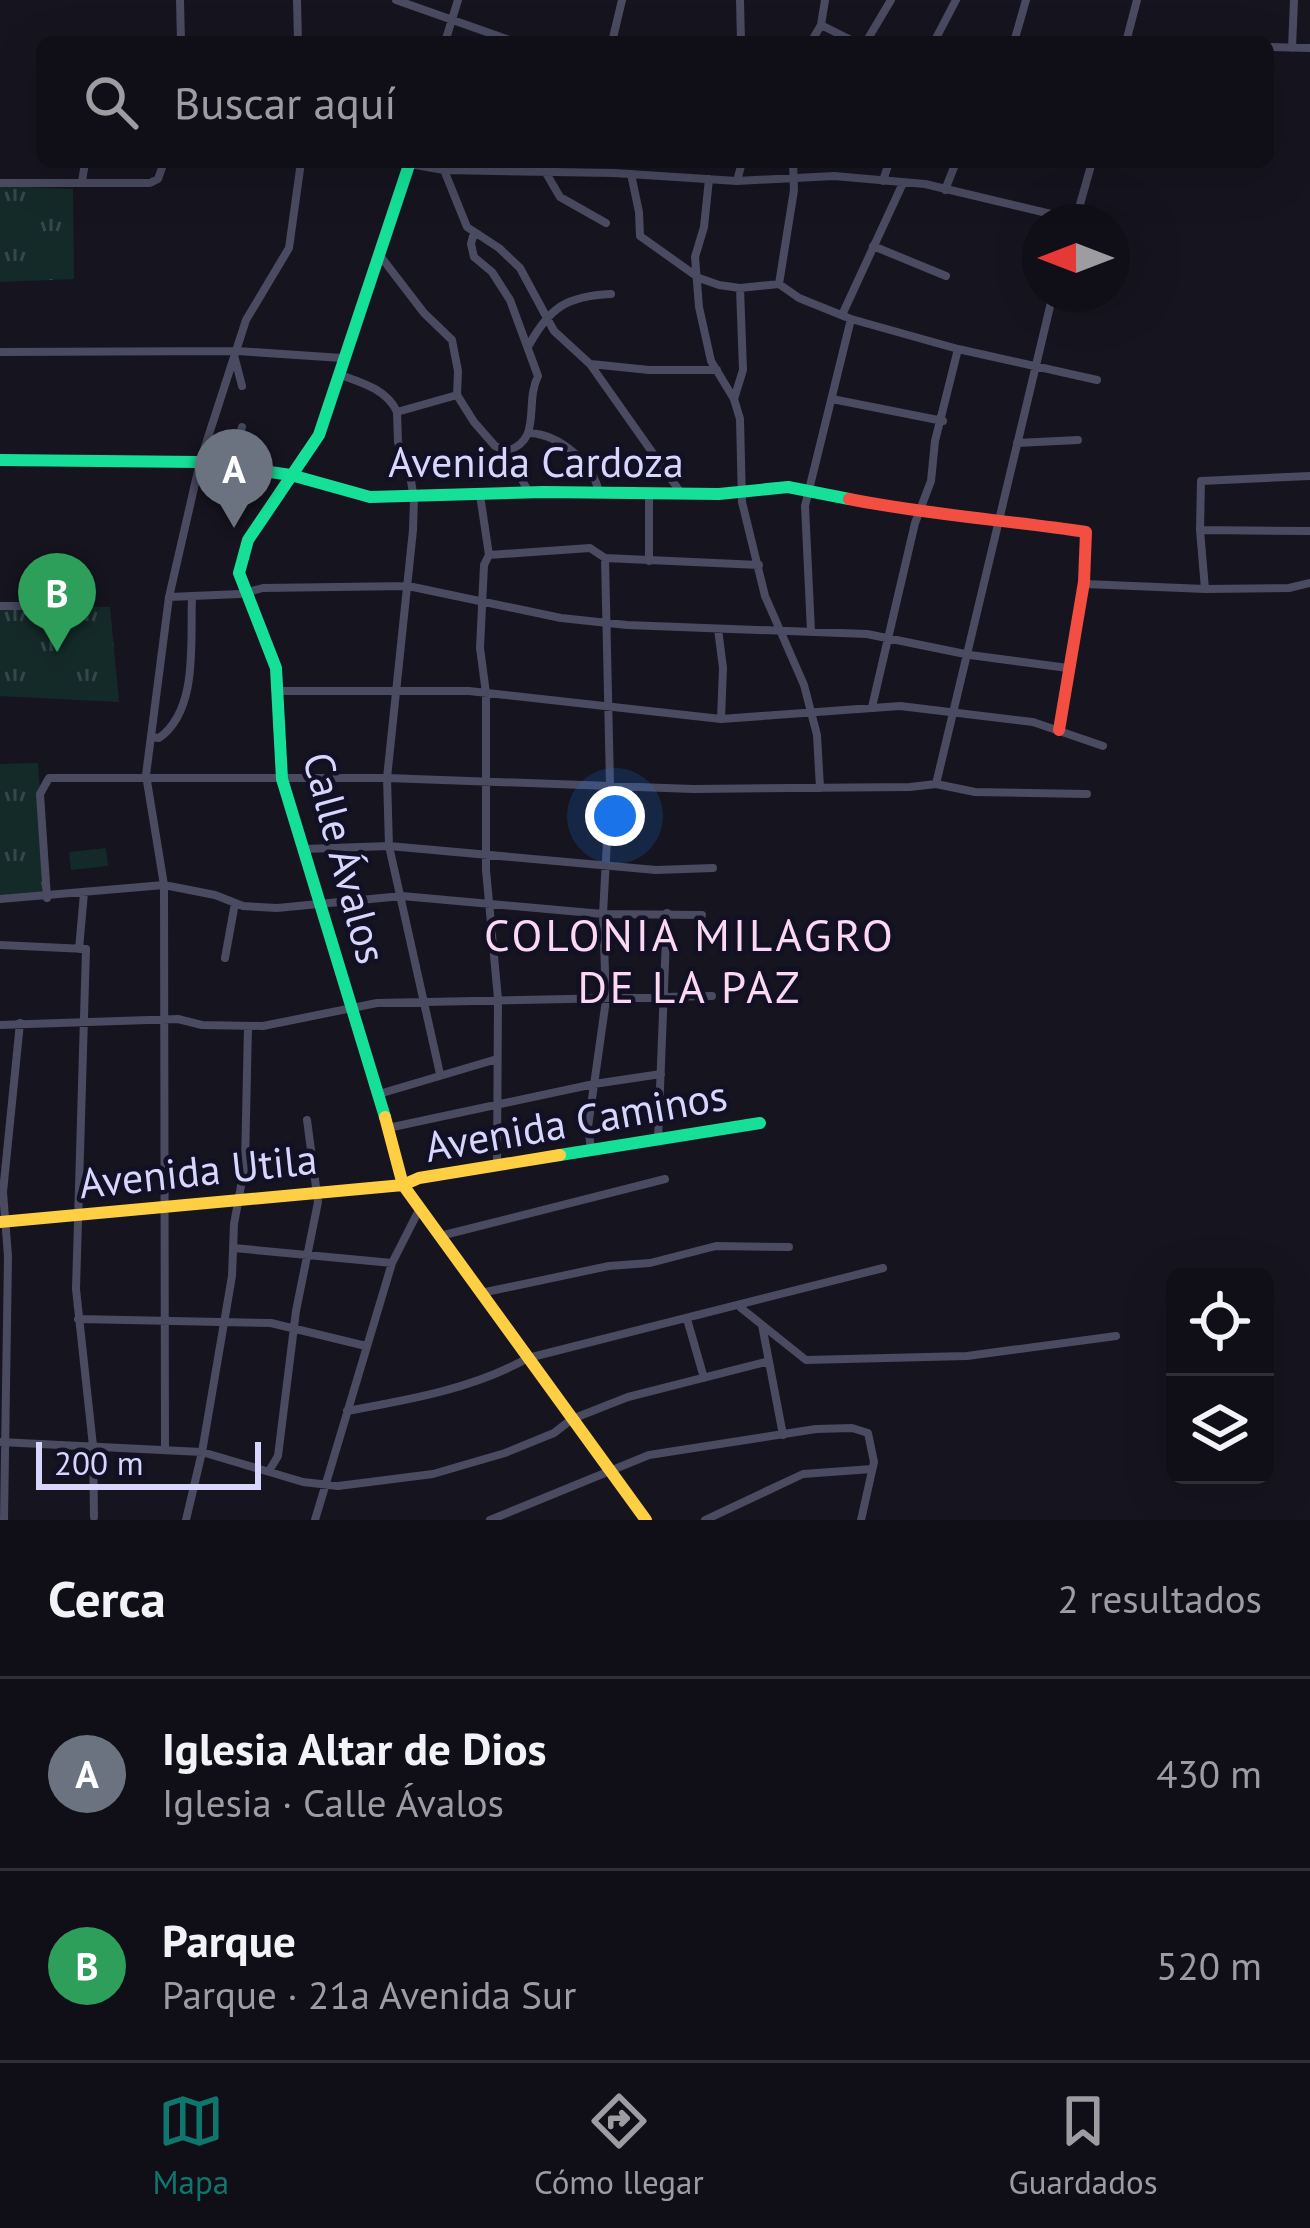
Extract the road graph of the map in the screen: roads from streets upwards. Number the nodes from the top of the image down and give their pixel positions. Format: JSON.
{"nodes":[{"id":1,"x":181,"y":0,"type":"edge"},
{"id":2,"x":297,"y":0,"type":"edge"},
{"id":3,"x":395,"y":0,"type":"edge"},
{"id":4,"x":458,"y":0,"type":"edge"},
{"id":5,"x":622,"y":0,"type":"edge"},
{"id":6,"x":740,"y":0,"type":"edge"},
{"id":7,"x":825,"y":0,"type":"edge"},
{"id":8,"x":891,"y":0,"type":"edge"},
{"id":9,"x":956,"y":0,"type":"edge"},
{"id":10,"x":1026,"y":0,"type":"edge"},
{"id":11,"x":1137,"y":0,"type":"edge"},
{"id":12,"x":1294,"y":0,"type":"edge"},
{"id":13,"x":451,"y":19,"type":"junction"},
{"id":14,"x":821,"y":25,"type":"junction"},
{"id":15,"x":181,"y":36,"type":"edge"},
{"id":16,"x":298,"y":36,"type":"edge"},
{"id":17,"x":447,"y":36,"type":"edge"},
{"id":18,"x":498,"y":36,"type":"edge"},
{"id":19,"x":613,"y":36,"type":"edge"},
{"id":20,"x":741,"y":36,"type":"edge"},
{"id":21,"x":815,"y":36,"type":"edge"},
{"id":22,"x":843,"y":36,"type":"edge"},
{"id":23,"x":870,"y":36,"type":"edge"},
{"id":24,"x":937,"y":36,"type":"edge"},
{"id":25,"x":1016,"y":36,"type":"edge"},
{"id":26,"x":1128,"y":36,"type":"edge"},
{"id":27,"x":1274,"y":47,"type":"edge"},
{"id":28,"x":1292,"y":48,"type":"junction"},
{"id":29,"x":1310,"y":48,"type":"edge"},
{"id":30,"x":84,"y":168,"type":"edge"},
{"id":31,"x":162,"y":168,"type":"edge"},
{"id":32,"x":301,"y":168,"type":"edge"},
{"id":33,"x":408,"y":168,"type":"edge"},
{"id":34,"x":434,"y":168,"type":"edge"},
{"id":35,"x":614,"y":168,"type":"edge"},
{"id":36,"x":740,"y":168,"type":"edge"},
{"id":37,"x":794,"y":168,"type":"edge"},
{"id":38,"x":887,"y":168,"type":"edge"},
{"id":39,"x":954,"y":168,"type":"edge"},
{"id":40,"x":1090,"y":168,"type":"edge"},
{"id":41,"x":444,"y":170,"type":"junction"},
{"id":42,"x":546,"y":173,"type":"junction"},
{"id":43,"x":631,"y":174,"type":"junction"},
{"id":44,"x":794,"y":178,"type":"junction"},
{"id":45,"x":710,"y":179,"type":"junction"},
{"id":46,"x":737,"y":181,"type":"junction"},
{"id":47,"x":883,"y":181,"type":"junction"},
{"id":48,"x":82,"y":182,"type":"junction"},
{"id":49,"x":0,"y":183,"type":"edge"},
{"id":50,"x":903,"y":183,"type":"junction"},
{"id":51,"x":945,"y":190,"type":"junction"},
{"id":52,"x":1080,"y":204,"type":"edge"},
{"id":53,"x":1022,"y":208,"type":"edge"},
{"id":54,"x":606,"y":223,"type":"dead end"},
{"id":55,"x":474,"y":232,"type":"junction"},
{"id":56,"x":873,"y":246,"type":"junction"},
{"id":57,"x":377,"y":252,"type":"junction"},
{"id":58,"x":946,"y":276,"type":"dead end"},
{"id":59,"x":697,"y":277,"type":"junction"},
{"id":60,"x":778,"y":284,"type":"junction"},
{"id":61,"x":740,"y":288,"type":"junction"},
{"id":62,"x":611,"y":294,"type":"dead end"},
{"id":63,"x":1048,"y":312,"type":"edge"},
{"id":64,"x":545,"y":316,"type":"junction"},
{"id":65,"x":847,"y":317,"type":"junction"},
{"id":66,"x":530,"y":345,"type":"junction"},
{"id":67,"x":958,"y":349,"type":"junction"},
{"id":68,"x":0,"y":352,"type":"edge"},
{"id":69,"x":236,"y":355,"type":"junction"},
{"id":70,"x":342,"y":358,"type":"junction"},
{"id":71,"x":590,"y":364,"type":"junction"},
{"id":72,"x":1034,"y":366,"type":"junction"},
{"id":73,"x":717,"y":370,"type":"junction"},
{"id":74,"x":338,"y":374,"type":"junction"},
{"id":75,"x":1097,"y":380,"type":"dead end"},
{"id":76,"x":242,"y":386,"type":"dead end"},
{"id":77,"x":457,"y":395,"type":"junction"},
{"id":78,"x":734,"y":399,"type":"junction"},
{"id":79,"x":832,"y":399,"type":"junction"},
{"id":80,"x":400,"y":411,"type":"junction"},
{"id":81,"x":943,"y":421,"type":"junction"},
{"id":82,"x":242,"y":427,"type":"dead end"},
{"id":83,"x":530,"y":433,"type":"junction"},
{"id":84,"x":1078,"y":440,"type":"dead end"},
{"id":85,"x":1017,"y":443,"type":"junction"},
{"id":86,"x":507,"y":451,"type":"junction"},
{"id":87,"x":0,"y":460,"type":"edge"},
{"id":88,"x":200,"y":463,"type":"junction"},
{"id":89,"x":230,"y":467,"type":"junction"},
{"id":90,"x":292,"y":475,"type":"junction"},
{"id":91,"x":1310,"y":476,"type":"edge"},
{"id":92,"x":742,"y":490,"type":"junction"},
{"id":93,"x":808,"y":491,"type":"junction"},
{"id":94,"x":598,"y":492,"type":"junction"},
{"id":95,"x":649,"y":492,"type":"junction"},
{"id":96,"x":529,"y":493,"type":"junction"},
{"id":97,"x":681,"y":493,"type":"junction"},
{"id":98,"x":480,"y":495,"type":"junction"},
{"id":99,"x":414,"y":499,"type":"junction"},
{"id":100,"x":919,"y":513,"type":"junction"},
{"id":101,"x":1000,"y":519,"type":"junction"},
{"id":102,"x":1200,"y":530,"type":"junction"},
{"id":103,"x":1310,"y":531,"type":"edge"},
{"id":104,"x":489,"y":555,"type":"junction"},
{"id":105,"x":604,"y":558,"type":"junction"},
{"id":106,"x":649,"y":561,"type":"junction"},
{"id":107,"x":759,"y":565,"type":"junction"},
{"id":108,"x":1310,"y":583,"type":"edge"},
{"id":109,"x":1085,"y":584,"type":"junction"},
{"id":110,"x":408,"y":586,"type":"junction"},
{"id":111,"x":1205,"y":590,"type":"junction"},
{"id":112,"x":248,"y":592,"type":"junction"},
{"id":113,"x":169,"y":597,"type":"junction"},
{"id":114,"x":192,"y":597,"type":"junction"},
{"id":115,"x":481,"y":600,"type":"junction"},
{"id":116,"x":0,"y":605,"type":"edge"},
{"id":117,"x":86,"y":606,"type":"dead end"},
{"id":118,"x":607,"y":623,"type":"junction"},
{"id":119,"x":718,"y":628,"type":"junction"},
{"id":120,"x":782,"y":631,"type":"junction"},
{"id":121,"x":811,"y":631,"type":"junction"},
{"id":122,"x":887,"y":638,"type":"junction"},
{"id":123,"x":970,"y":655,"type":"junction"},
{"id":124,"x":1068,"y":668,"type":"junction"},
{"id":125,"x":276,"y":691,"type":"junction"},
{"id":126,"x":398,"y":691,"type":"junction"},
{"id":127,"x":486,"y":693,"type":"junction"},
{"id":128,"x":609,"y":706,"type":"junction"},
{"id":129,"x":872,"y":707,"type":"junction"},
{"id":130,"x":956,"y":712,"type":"junction"},
{"id":131,"x":812,"y":714,"type":"junction"},
{"id":132,"x":722,"y":719,"type":"junction"},
{"id":133,"x":1059,"y":730,"type":"junction"},
{"id":134,"x":151,"y":737,"type":"junction"},
{"id":135,"x":1103,"y":746,"type":"dead end"},
{"id":136,"x":146,"y":775,"type":"junction"},
{"id":137,"x":387,"y":778,"type":"junction"},
{"id":138,"x":282,"y":779,"type":"junction"},
{"id":139,"x":485,"y":782,"type":"junction"},
{"id":140,"x":936,"y":784,"type":"junction"},
{"id":141,"x":610,"y":785,"type":"junction"},
{"id":142,"x":820,"y":788,"type":"junction"},
{"id":143,"x":1087,"y":794,"type":"dead end"},
{"id":144,"x":389,"y":845,"type":"junction"},
{"id":145,"x":302,"y":849,"type":"junction"},
{"id":146,"x":485,"y":857,"type":"junction"},
{"id":147,"x":606,"y":865,"type":"junction"},
{"id":148,"x":713,"y":868,"type":"dead end"},
{"id":149,"x":164,"y":885,"type":"junction"},
{"id":150,"x":84,"y":893,"type":"junction"},
{"id":151,"x":402,"y":896,"type":"junction"},
{"id":152,"x":46,"y":898,"type":"junction"},
{"id":153,"x":0,"y":899,"type":"edge"},
{"id":154,"x":235,"y":903,"type":"junction"},
{"id":155,"x":488,"y":903,"type":"junction"},
{"id":156,"x":322,"y":905,"type":"junction"},
{"id":157,"x":603,"y":914,"type":"junction"},
{"id":158,"x":667,"y":914,"type":"junction"},
{"id":159,"x":702,"y":916,"type":"dead end"},
{"id":160,"x":0,"y":945,"type":"edge"},
{"id":161,"x":82,"y":949,"type":"junction"},
{"id":162,"x":225,"y":958,"type":"dead end"},
{"id":163,"x":712,"y":996,"type":"dead end"},
{"id":164,"x":666,"y":998,"type":"junction"},
{"id":165,"x":497,"y":1000,"type":"junction"},
{"id":166,"x":606,"y":1000,"type":"junction"},
{"id":167,"x":426,"y":1001,"type":"junction"},
{"id":168,"x":353,"y":1008,"type":"junction"},
{"id":169,"x":163,"y":1019,"type":"junction"},
{"id":170,"x":81,"y":1021,"type":"junction"},
{"id":171,"x":20,"y":1023,"type":"junction"},
{"id":172,"x":0,"y":1025,"type":"edge"},
{"id":173,"x":248,"y":1026,"type":"junction"},
{"id":174,"x":497,"y":1059,"type":"junction"},
{"id":175,"x":662,"y":1074,"type":"junction"},
{"id":176,"x":440,"y":1075,"type":"junction"},
{"id":177,"x":594,"y":1084,"type":"junction"},
{"id":178,"x":380,"y":1094,"type":"junction"},
{"id":179,"x":496,"y":1105,"type":"junction"},
{"id":180,"x":307,"y":1120,"type":"dead end"},
{"id":181,"x":760,"y":1123,"type":"dead end"},
{"id":182,"x":388,"y":1128,"type":"junction"},
{"id":183,"x":658,"y":1139,"type":"junction"},
{"id":184,"x":591,"y":1150,"type":"junction"},
{"id":185,"x":497,"y":1165,"type":"junction"},
{"id":186,"x":664,"y":1179,"type":"dead end"},
{"id":187,"x":404,"y":1185,"type":"junction"},
{"id":188,"x":317,"y":1192,"type":"junction"},
{"id":189,"x":239,"y":1201,"type":"junction"},
{"id":190,"x":165,"y":1207,"type":"junction"},
{"id":191,"x":420,"y":1208,"type":"junction"},
{"id":192,"x":75,"y":1217,"type":"junction"},
{"id":193,"x":3,"y":1221,"type":"edge"},
{"id":194,"x":440,"y":1235,"type":"junction"},
{"id":195,"x":234,"y":1247,"type":"junction"},
{"id":196,"x":789,"y":1247,"type":"dead end"},
{"id":197,"x":306,"y":1252,"type":"junction"},
{"id":198,"x":392,"y":1263,"type":"junction"},
{"id":199,"x":883,"y":1268,"type":"dead end"},
{"id":200,"x":4,"y":1272,"type":"edge"},
{"id":201,"x":481,"y":1293,"type":"junction"},
{"id":202,"x":740,"y":1306,"type":"junction"},
{"id":203,"x":78,"y":1319,"type":"junction"},
{"id":204,"x":163,"y":1319,"type":"junction"},
{"id":205,"x":687,"y":1319,"type":"junction"},
{"id":206,"x":224,"y":1320,"type":"junction"},
{"id":207,"x":761,"y":1324,"type":"junction"},
{"id":208,"x":294,"y":1328,"type":"junction"},
{"id":209,"x":1116,"y":1336,"type":"dead end"},
{"id":210,"x":366,"y":1346,"type":"junction"},
{"id":211,"x":528,"y":1358,"type":"junction"},
{"id":212,"x":769,"y":1361,"type":"junction"},
{"id":213,"x":2,"y":1366,"type":"edge"},
{"id":214,"x":704,"y":1378,"type":"junction"},
{"id":215,"x":347,"y":1411,"type":"junction"},
{"id":216,"x":572,"y":1419,"type":"junction"},
{"id":217,"x":783,"y":1435,"type":"junction"},
{"id":218,"x":1,"y":1442,"type":"edge"},
{"id":219,"x":93,"y":1446,"type":"junction"},
{"id":220,"x":165,"y":1449,"type":"junction"},
{"id":221,"x":202,"y":1452,"type":"junction"},
{"id":222,"x":872,"y":1469,"type":"junction"},
{"id":223,"x":610,"y":1470,"type":"junction"},
{"id":224,"x":269,"y":1471,"type":"junction"},
{"id":225,"x":323,"y":1486,"type":"junction"},
{"id":226,"x":94,"y":1517,"type":"dead end"},
{"id":227,"x":4,"y":1520,"type":"edge"},
{"id":228,"x":186,"y":1520,"type":"edge"},
{"id":229,"x":315,"y":1520,"type":"edge"},
{"id":230,"x":490,"y":1520,"type":"edge"},
{"id":231,"x":646,"y":1520,"type":"edge"},
{"id":232,"x":705,"y":1520,"type":"edge"},
{"id":233,"x":861,"y":1520,"type":"edge"}],
"edges":[{"from":1,"to":15,"type":"street"},
{"from":2,"to":16,"type":"street"},
{"from":3,"to":13,"type":"street"},
{"from":4,"to":13,"type":"street"},
{"from":5,"to":19,"type":"street"},
{"from":6,"to":20,"type":"street"},
{"from":7,"to":14,"type":"street"},
{"from":8,"to":23,"type":"street"},
{"from":9,"to":24,"type":"street"},
{"from":10,"to":25,"type":"street"},
{"from":11,"to":26,"type":"street"},
{"from":12,"to":28,"type":"street"},
{"from":13,"to":17,"type":"street"},
{"from":13,"to":18,"type":"street"},
{"from":14,"to":21,"type":"street"},
{"from":14,"to":22,"type":"street"},
{"from":27,"to":28,"type":"street"},
{"from":28,"to":29,"type":"street"},
{"from":30,"to":48,"type":"street"},
{"from":31,"to":48,"type":"street"},
{"from":32,"to":69,"type":"street"},
{"from":33,"to":57,"type":"street","name":"Calle Ávalos"},
{"from":34,"to":41,"type":"street"},
{"from":35,"to":42,"type":"street"},
{"from":35,"to":43,"type":"street"},
{"from":36,"to":46,"type":"street"},
{"from":37,"to":44,"type":"street"},
{"from":38,"to":47,"type":"street"},
{"from":39,"to":51,"type":"street"},
{"from":40,"to":52,"type":"street"},
{"from":41,"to":42,"type":"street"},
{"from":41,"to":55,"type":"street"},
{"from":42,"to":54,"type":"street"},
{"from":43,"to":45,"type":"street"},
{"from":43,"to":59,"type":"street"},
{"from":44,"to":46,"type":"street"},
{"from":44,"to":47,"type":"street"},
{"from":44,"to":60,"type":"street"},
{"from":45,"to":46,"type":"street"},
{"from":45,"to":59,"type":"street"},
{"from":47,"to":50,"type":"street"},
{"from":48,"to":49,"type":"street"},
{"from":50,"to":51,"type":"street"},
{"from":50,"to":56,"type":"street"},
{"from":51,"to":53,"type":"street"},
{"from":55,"to":64,"type":"street"},
{"from":55,"to":66,"type":"street"},
{"from":56,"to":58,"type":"street"},
{"from":56,"to":65,"type":"street"},
{"from":57,"to":70,"type":"street","name":"Calle Ávalos"},
{"from":57,"to":77,"type":"street"},
{"from":59,"to":61,"type":"street"},
{"from":59,"to":73,"type":"street"},
{"from":60,"to":61,"type":"street"},
{"from":60,"to":65,"type":"street"},
{"from":61,"to":78,"type":"street"},
{"from":62,"to":64,"type":"street"},
{"from":63,"to":72,"type":"street"},
{"from":64,"to":66,"type":"street"},
{"from":64,"to":71,"type":"street"},
{"from":65,"to":67,"type":"street"},
{"from":65,"to":79,"type":"street"},
{"from":66,"to":83,"type":"street"},
{"from":67,"to":72,"type":"street"},
{"from":67,"to":81,"type":"street"},
{"from":68,"to":69,"type":"street"},
{"from":69,"to":70,"type":"street"},
{"from":69,"to":76,"type":"street"},
{"from":69,"to":88,"type":"street"},
{"from":70,"to":74,"type":"street","name":"Calle Ávalos"},
{"from":71,"to":73,"type":"street"},
{"from":71,"to":97,"type":"street"},
{"from":72,"to":75,"type":"street"},
{"from":72,"to":85,"type":"street"},
{"from":73,"to":78,"type":"street"},
{"from":74,"to":80,"type":"street"},
{"from":74,"to":90,"type":"street","name":"Calle Ávalos"},
{"from":77,"to":80,"type":"street"},
{"from":77,"to":86,"type":"street"},
{"from":78,"to":92,"type":"street"},
{"from":79,"to":81,"type":"street"},
{"from":79,"to":93,"type":"street"},
{"from":80,"to":99,"type":"street"},
{"from":81,"to":100,"type":"street"},
{"from":82,"to":89,"type":"street"},
{"from":83,"to":86,"type":"street"},
{"from":83,"to":94,"type":"street"},
{"from":84,"to":85,"type":"street"},
{"from":85,"to":101,"type":"street"},
{"from":86,"to":96,"type":"street"},
{"from":87,"to":88,"type":"street","name":"Avenida Cardoza"},
{"from":88,"to":89,"type":"street","name":"Avenida Cardoza"},
{"from":88,"to":113,"type":"street"},
{"from":89,"to":90,"type":"street","name":"Avenida Cardoza"},
{"from":90,"to":99,"type":"street","name":"Avenida Cardoza"},
{"from":90,"to":112,"type":"street","name":"Calle Ávalos"},
{"from":91,"to":102,"type":"street"},
{"from":92,"to":93,"type":"street","name":"Avenida Cardoza"},
{"from":92,"to":97,"type":"street","name":"Avenida Cardoza"},
{"from":92,"to":107,"type":"street"},
{"from":93,"to":100,"type":"street","name":"Avenida Cardoza"},
{"from":93,"to":121,"type":"street"},
{"from":94,"to":95,"type":"street","name":"Avenida Cardoza"},
{"from":94,"to":96,"type":"street","name":"Avenida Cardoza"},
{"from":95,"to":97,"type":"street","name":"Avenida Cardoza"},
{"from":95,"to":106,"type":"street"},
{"from":96,"to":98,"type":"street","name":"Avenida Cardoza"},
{"from":98,"to":99,"type":"street","name":"Avenida Cardoza"},
{"from":98,"to":104,"type":"street"},
{"from":99,"to":110,"type":"street"},
{"from":100,"to":101,"type":"street","name":"Avenida Cardoza"},
{"from":100,"to":122,"type":"street"},
{"from":101,"to":109,"type":"street","name":"Avenida Cardoza"},
{"from":101,"to":123,"type":"street"},
{"from":102,"to":103,"type":"street"},
{"from":102,"to":111,"type":"street"},
{"from":104,"to":105,"type":"street"},
{"from":104,"to":115,"type":"street"},
{"from":105,"to":106,"type":"street"},
{"from":105,"to":118,"type":"street"},
{"from":106,"to":107,"type":"street"},
{"from":107,"to":120,"type":"street"},
{"from":108,"to":111,"type":"street"},
{"from":109,"to":111,"type":"street"},
{"from":109,"to":124,"type":"street"},
{"from":110,"to":112,"type":"street"},
{"from":110,"to":115,"type":"street"},
{"from":110,"to":126,"type":"street"},
{"from":112,"to":114,"type":"street"},
{"from":112,"to":125,"type":"street","name":"Calle Ávalos"},
{"from":113,"to":114,"type":"street"},
{"from":113,"to":134,"type":"street"},
{"from":114,"to":134,"type":"street"},
{"from":115,"to":118,"type":"street"},
{"from":115,"to":127,"type":"street"},
{"from":116,"to":117,"type":"street"},
{"from":118,"to":119,"type":"street"},
{"from":118,"to":128,"type":"street"},
{"from":119,"to":120,"type":"street"},
{"from":119,"to":132,"type":"street"},
{"from":120,"to":121,"type":"street"},
{"from":120,"to":131,"type":"street"},
{"from":121,"to":122,"type":"street"},
{"from":122,"to":123,"type":"street"},
{"from":122,"to":129,"type":"street"},
{"from":123,"to":124,"type":"street"},
{"from":123,"to":130,"type":"street"},
{"from":124,"to":133,"type":"street"},
{"from":125,"to":126,"type":"street"},
{"from":125,"to":138,"type":"street","name":"Calle Ávalos"},
{"from":126,"to":127,"type":"street"},
{"from":126,"to":137,"type":"street"},
{"from":127,"to":128,"type":"street"},
{"from":127,"to":139,"type":"street"},
{"from":128,"to":132,"type":"street"},
{"from":128,"to":141,"type":"street"},
{"from":129,"to":130,"type":"street"},
{"from":129,"to":131,"type":"street"},
{"from":130,"to":133,"type":"street"},
{"from":130,"to":140,"type":"street"},
{"from":131,"to":132,"type":"street"},
{"from":131,"to":142,"type":"street"},
{"from":133,"to":135,"type":"street"},
{"from":134,"to":136,"type":"street"},
{"from":136,"to":138,"type":"street"},
{"from":136,"to":149,"type":"street"},
{"from":136,"to":152,"type":"street"},
{"from":137,"to":138,"type":"street"},
{"from":137,"to":139,"type":"street"},
{"from":137,"to":144,"type":"street"},
{"from":138,"to":145,"type":"street","name":"Calle Ávalos"},
{"from":139,"to":141,"type":"street"},
{"from":139,"to":146,"type":"street"},
{"from":140,"to":142,"type":"street"},
{"from":140,"to":143,"type":"street"},
{"from":141,"to":142,"type":"street"},
{"from":141,"to":147,"type":"street"},
{"from":144,"to":145,"type":"street"},
{"from":144,"to":146,"type":"street"},
{"from":144,"to":151,"type":"street"},
{"from":145,"to":156,"type":"street","name":"Calle Ávalos"},
{"from":146,"to":147,"type":"street"},
{"from":146,"to":155,"type":"street"},
{"from":147,"to":148,"type":"street"},
{"from":147,"to":157,"type":"street"},
{"from":149,"to":150,"type":"street"},
{"from":149,"to":154,"type":"street"},
{"from":149,"to":169,"type":"street"},
{"from":150,"to":152,"type":"street"},
{"from":150,"to":161,"type":"street"},
{"from":151,"to":155,"type":"street"},
{"from":151,"to":156,"type":"street"},
{"from":151,"to":167,"type":"street"},
{"from":152,"to":153,"type":"street"},
{"from":154,"to":156,"type":"street"},
{"from":154,"to":162,"type":"street"},
{"from":155,"to":157,"type":"street"},
{"from":155,"to":165,"type":"street"},
{"from":156,"to":168,"type":"street","name":"Calle Ávalos"},
{"from":157,"to":158,"type":"street"},
{"from":157,"to":166,"type":"street"},
{"from":158,"to":159,"type":"street"},
{"from":158,"to":164,"type":"street"},
{"from":160,"to":161,"type":"street"},
{"from":161,"to":170,"type":"street"},
{"from":163,"to":164,"type":"street"},
{"from":164,"to":166,"type":"street"},
{"from":164,"to":175,"type":"street"},
{"from":165,"to":166,"type":"street"},
{"from":165,"to":167,"type":"street"},
{"from":165,"to":174,"type":"street"},
{"from":166,"to":177,"type":"street"},
{"from":167,"to":168,"type":"street"},
{"from":167,"to":176,"type":"street"},
{"from":168,"to":173,"type":"street"},
{"from":168,"to":178,"type":"street","name":"Calle Ávalos"},
{"from":169,"to":170,"type":"street"},
{"from":169,"to":173,"type":"street"},
{"from":169,"to":190,"type":"street"},
{"from":170,"to":171,"type":"street"},
{"from":170,"to":192,"type":"street"},
{"from":171,"to":172,"type":"street"},
{"from":171,"to":193,"type":"street"},
{"from":173,"to":189,"type":"street"},
{"from":174,"to":176,"type":"street"},
{"from":174,"to":179,"type":"street"},
{"from":175,"to":177,"type":"street"},
{"from":175,"to":183,"type":"street"},
{"from":176,"to":178,"type":"street"},
{"from":177,"to":179,"type":"street"},
{"from":177,"to":184,"type":"street"},
{"from":178,"to":182,"type":"street","name":"Calle Ávalos"},
{"from":179,"to":182,"type":"street"},
{"from":179,"to":185,"type":"street"},
{"from":180,"to":188,"type":"street"},
{"from":181,"to":183,"type":"street","name":"Avenida Caminos"},
{"from":182,"to":187,"type":"street","name":"Calle Ávalos"},
{"from":183,"to":184,"type":"street","name":"Avenida Caminos"},
{"from":184,"to":185,"type":"street","name":"Avenida Caminos"},
{"from":185,"to":187,"type":"street","name":"Avenida Caminos"},
{"from":186,"to":194,"type":"street"},
{"from":187,"to":188,"type":"street","name":"Avenida Utila"},
{"from":187,"to":191,"type":"street","name":"Calle Ávalos"},
{"from":188,"to":189,"type":"street","name":"Avenida Utila"},
{"from":188,"to":197,"type":"street"},
{"from":189,"to":190,"type":"street","name":"Avenida Utila"},
{"from":189,"to":195,"type":"street"},
{"from":190,"to":192,"type":"street","name":"Avenida Utila"},
{"from":190,"to":204,"type":"street"},
{"from":191,"to":194,"type":"street","name":"Calle Ávalos"},
{"from":191,"to":198,"type":"street"},
{"from":192,"to":193,"type":"street","name":"Avenida Utila"},
{"from":192,"to":203,"type":"street"},
{"from":193,"to":200,"type":"street"},
{"from":194,"to":201,"type":"street","name":"Calle Ávalos"},
{"from":195,"to":197,"type":"street"},
{"from":195,"to":206,"type":"street"},
{"from":196,"to":201,"type":"street"},
{"from":197,"to":198,"type":"street"},
{"from":197,"to":208,"type":"street"},
{"from":198,"to":210,"type":"street"},
{"from":199,"to":202,"type":"street"},
{"from":200,"to":213,"type":"street"},
{"from":201,"to":211,"type":"street","name":"Calle Ávalos"},
{"from":202,"to":205,"type":"street"},
{"from":202,"to":207,"type":"street"},
{"from":203,"to":204,"type":"street"},
{"from":203,"to":219,"type":"street"},
{"from":204,"to":206,"type":"street"},
{"from":204,"to":220,"type":"street"},
{"from":205,"to":211,"type":"street"},
{"from":205,"to":214,"type":"street"},
{"from":206,"to":208,"type":"street"},
{"from":206,"to":221,"type":"street"},
{"from":207,"to":209,"type":"street"},
{"from":207,"to":212,"type":"street"},
{"from":208,"to":210,"type":"street"},
{"from":208,"to":224,"type":"street"},
{"from":210,"to":215,"type":"street"},
{"from":211,"to":215,"type":"street"},
{"from":211,"to":216,"type":"street","name":"Calle Ávalos"},
{"from":212,"to":214,"type":"street"},
{"from":212,"to":217,"type":"street"},
{"from":213,"to":218,"type":"street"},
{"from":214,"to":216,"type":"street"},
{"from":215,"to":225,"type":"street"},
{"from":216,"to":223,"type":"street","name":"Calle Ávalos"},
{"from":216,"to":225,"type":"street"},
{"from":217,"to":222,"type":"street"},
{"from":217,"to":223,"type":"street"},
{"from":218,"to":219,"type":"street"},
{"from":218,"to":227,"type":"street"},
{"from":219,"to":220,"type":"street"},
{"from":219,"to":226,"type":"street"},
{"from":220,"to":221,"type":"street"},
{"from":221,"to":224,"type":"street"},
{"from":221,"to":228,"type":"street"},
{"from":222,"to":232,"type":"street"},
{"from":222,"to":233,"type":"street"},
{"from":223,"to":230,"type":"street"},
{"from":223,"to":231,"type":"street","name":"Calle Ávalos"},
{"from":224,"to":225,"type":"street"},
{"from":225,"to":229,"type":"street"}]}
